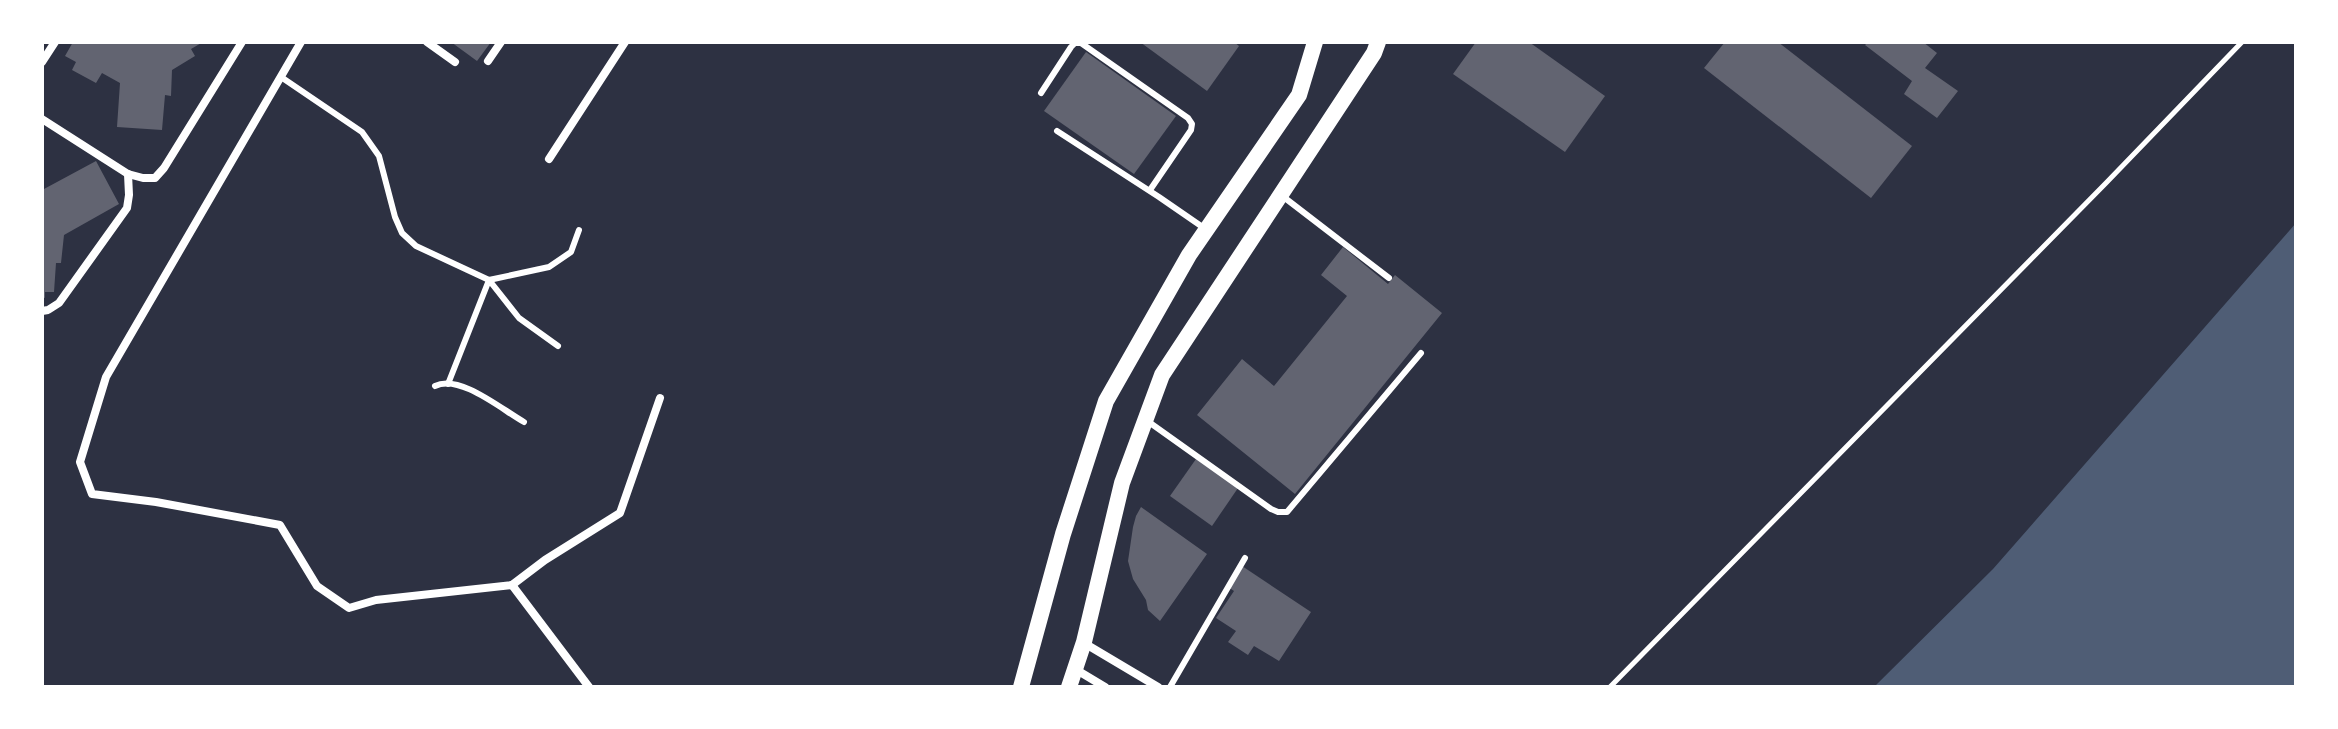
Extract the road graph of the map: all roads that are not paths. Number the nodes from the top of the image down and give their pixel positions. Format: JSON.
{"nodes":[{"id":1,"x":55,"y":42,"type":"edge"},
{"id":2,"x":242,"y":42,"type":"edge"},
{"id":3,"x":301,"y":42,"type":"edge"},
{"id":4,"x":427,"y":42,"type":"edge"},
{"id":5,"x":501,"y":42,"type":"edge"},
{"id":6,"x":625,"y":42,"type":"edge"},
{"id":7,"x":1315,"y":42,"type":"edge"},
{"id":8,"x":1378,"y":42,"type":"edge"},
{"id":9,"x":488,"y":61,"type":"dead end"},
{"id":10,"x":42,"y":62,"type":"edge"},
{"id":11,"x":455,"y":62,"type":"dead end"},
{"id":12,"x":281,"y":77,"type":"junction"},
{"id":13,"x":1041,"y":93,"type":"dead end"},
{"id":14,"x":42,"y":119,"type":"edge"},
{"id":15,"x":1057,"y":131,"type":"dead end"},
{"id":16,"x":549,"y":159,"type":"dead end"},
{"id":17,"x":128,"y":174,"type":"junction"},
{"id":18,"x":1150,"y":190,"type":"junction"},
{"id":19,"x":1280,"y":194,"type":"junction"},
{"id":20,"x":579,"y":230,"type":"dead end"},
{"id":21,"x":1207,"y":230,"type":"junction"},
{"id":22,"x":1389,"y":278,"type":"dead end"},
{"id":23,"x":489,"y":280,"type":"junction"},
{"id":24,"x":42,"y":311,"type":"edge"},
{"id":25,"x":558,"y":346,"type":"dead end"},
{"id":26,"x":1421,"y":353,"type":"dead end"},
{"id":27,"x":448,"y":384,"type":"junction"},
{"id":28,"x":435,"y":386,"type":"dead end"},
{"id":29,"x":660,"y":398,"type":"dead end"},
{"id":30,"x":1146,"y":420,"type":"junction"},
{"id":31,"x":524,"y":422,"type":"dead end"},
{"id":32,"x":1245,"y":558,"type":"dead end"},
{"id":33,"x":512,"y":585,"type":"junction"},
{"id":34,"x":1084,"y":642,"type":"junction"},
{"id":35,"x":1075,"y":669,"type":"junction"},
{"id":36,"x":589,"y":687,"type":"edge"},
{"id":37,"x":1021,"y":687,"type":"edge"},
{"id":38,"x":1069,"y":687,"type":"edge"},
{"id":39,"x":1105,"y":687,"type":"edge"},
{"id":40,"x":1158,"y":687,"type":"edge"},
{"id":41,"x":1170,"y":687,"type":"edge"}],
"edges":[{"from":1,"to":10,"type":"street"},
{"from":2,"to":17,"type":"street"},
{"from":3,"to":12,"type":"street"},
{"from":4,"to":11,"type":"street"},
{"from":5,"to":9,"type":"street"},
{"from":6,"to":16,"type":"street"},
{"from":7,"to":21,"type":"main road"},
{"from":8,"to":19,"type":"main road"},
{"from":12,"to":23,"type":"lane"},
{"from":12,"to":33,"type":"street"},
{"from":13,"to":18,"type":"lane"},
{"from":14,"to":17,"type":"street"},
{"from":15,"to":18,"type":"lane"},
{"from":17,"to":24,"type":"street"},
{"from":18,"to":21,"type":"lane"},
{"from":19,"to":22,"type":"lane"},
{"from":19,"to":30,"type":"main road"},
{"from":20,"to":23,"type":"lane"},
{"from":21,"to":37,"type":"main road"},
{"from":23,"to":25,"type":"lane"},
{"from":23,"to":27,"type":"lane"},
{"from":26,"to":30,"type":"lane"},
{"from":27,"to":28,"type":"lane"},
{"from":27,"to":31,"type":"lane"},
{"from":29,"to":33,"type":"street"},
{"from":30,"to":34,"type":"main road"},
{"from":32,"to":41,"type":"lane"},
{"from":33,"to":36,"type":"street"},
{"from":34,"to":35,"type":"main road"},
{"from":34,"to":40,"type":"street"},
{"from":35,"to":38,"type":"main road"},
{"from":35,"to":39,"type":"street"}]}
